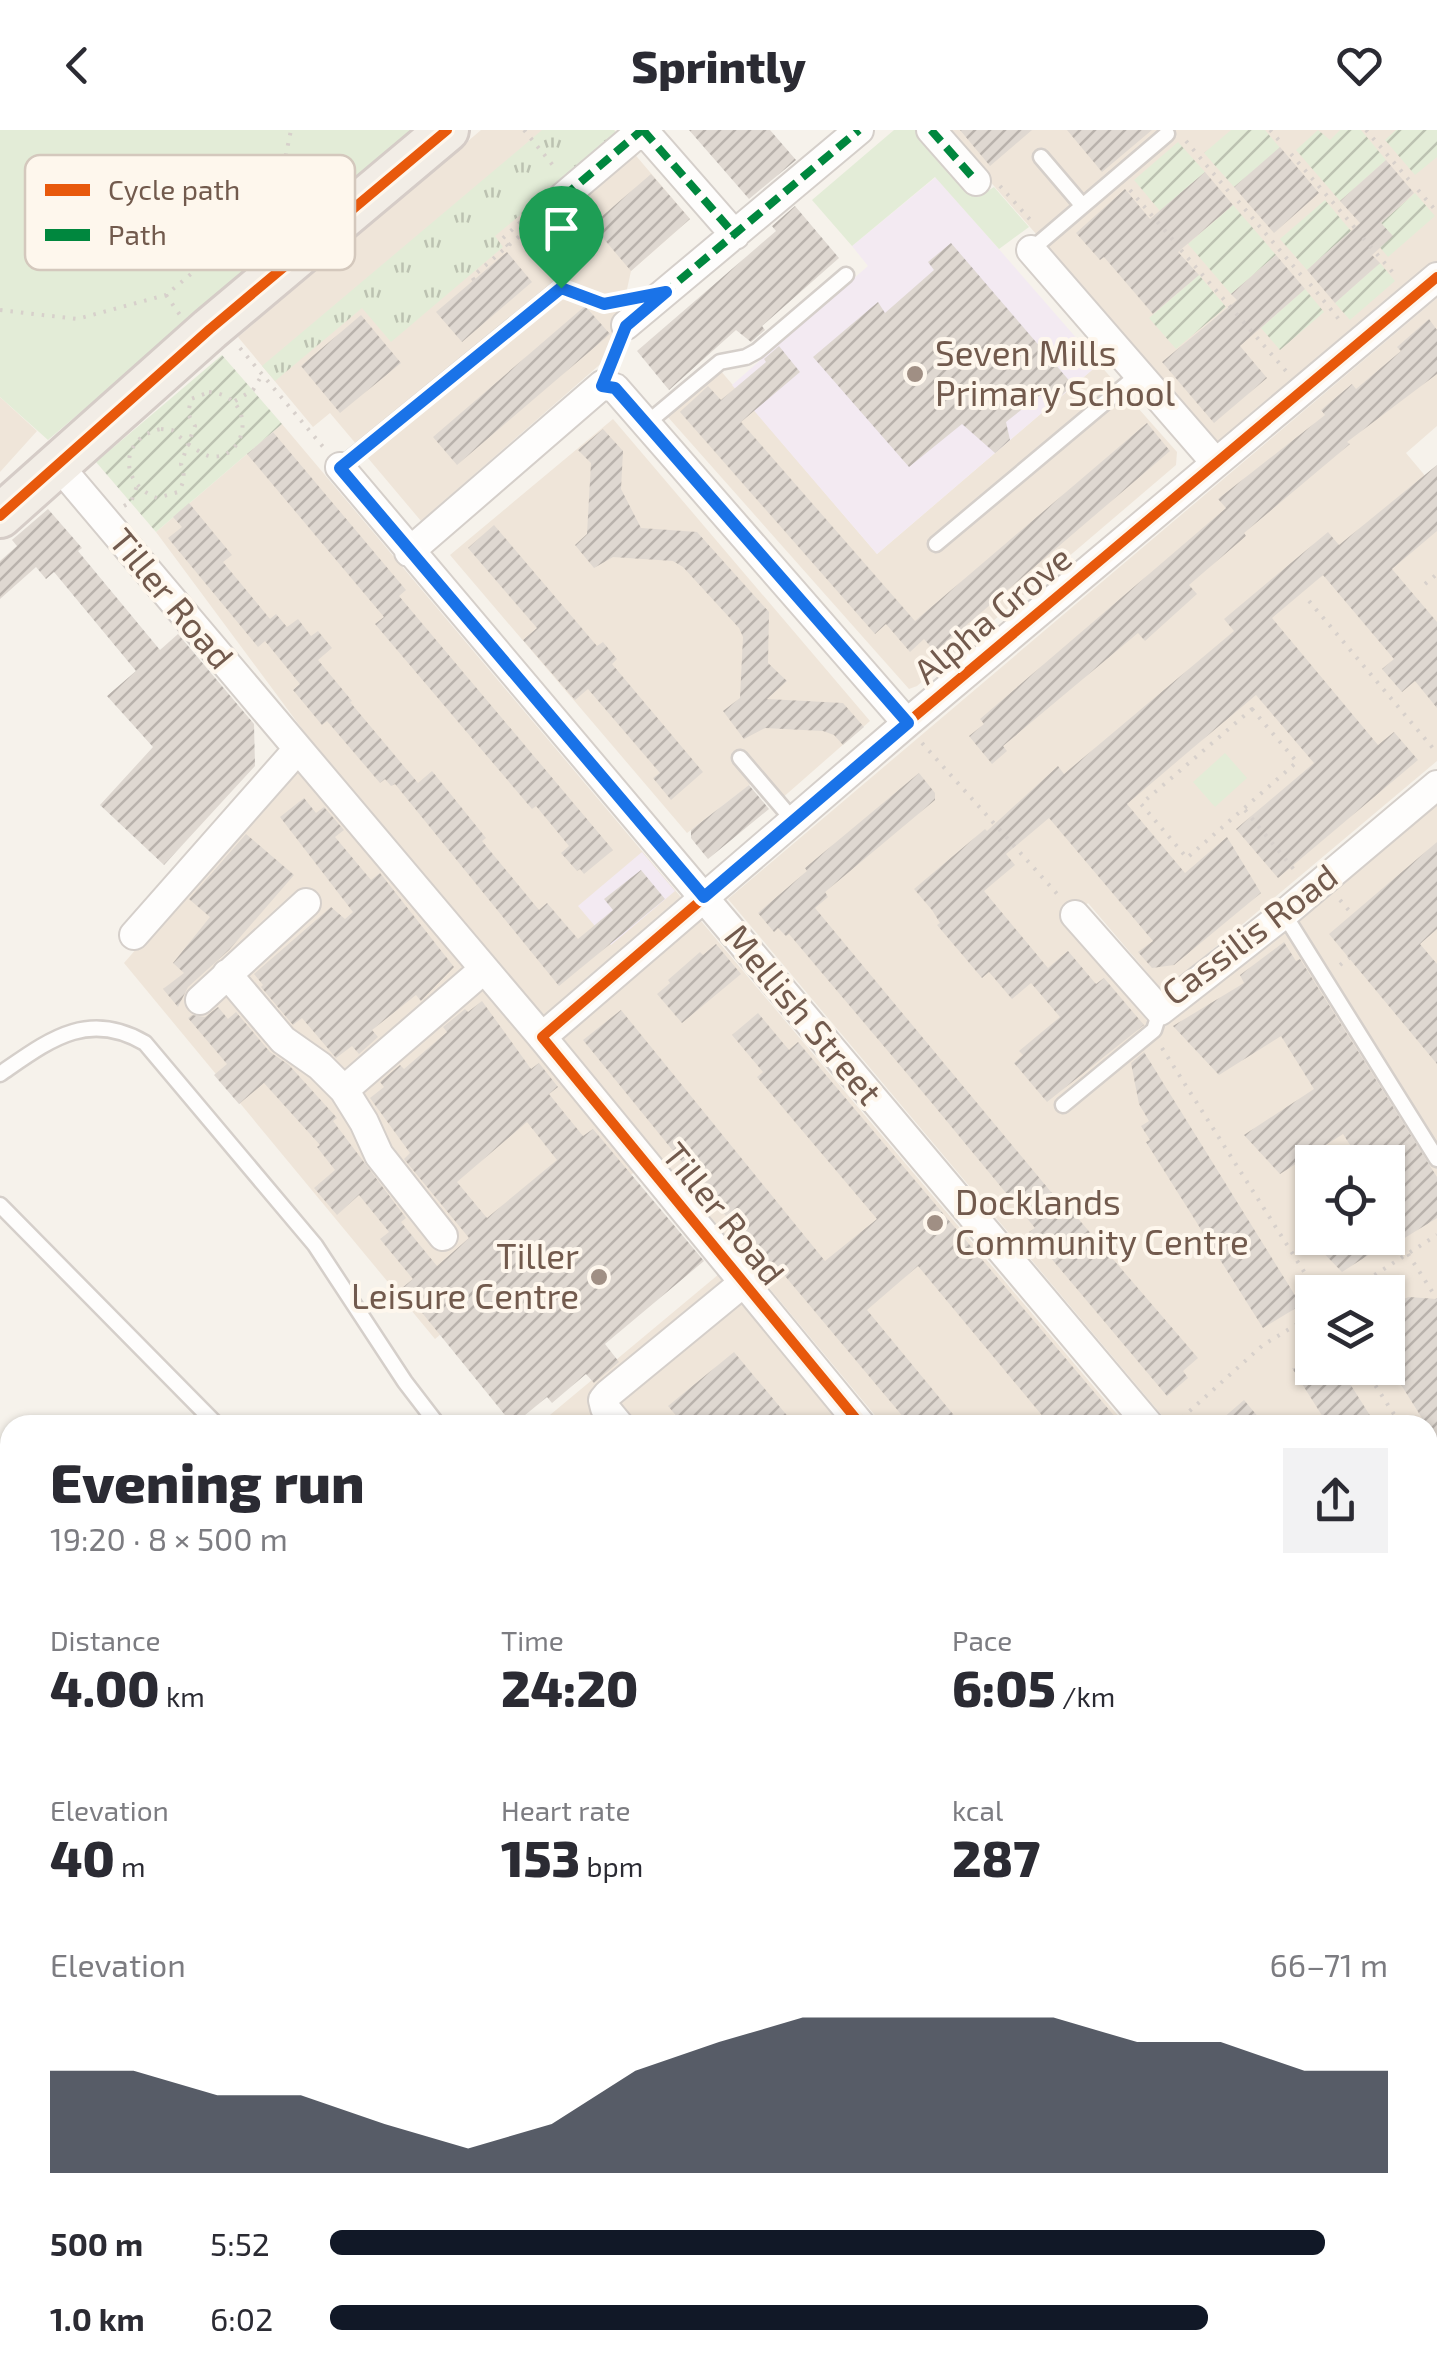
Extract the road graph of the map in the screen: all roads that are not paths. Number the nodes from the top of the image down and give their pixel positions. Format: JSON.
{"nodes":[{"id":1,"x":446,"y":130,"type":"edge"},
{"id":2,"x":642,"y":130,"type":"edge"},
{"id":3,"x":859,"y":130,"type":"edge"},
{"id":4,"x":931,"y":130,"type":"edge"},
{"id":5,"x":1174,"y":135,"type":"road end"},
{"id":6,"x":1041,"y":157,"type":"dead end"},
{"id":7,"x":976,"y":181,"type":"road end"},
{"id":8,"x":563,"y":197,"type":"road end"},
{"id":9,"x":1082,"y":205,"type":"junction"},
{"id":10,"x":355,"y":207,"type":"edge"},
{"id":11,"x":734,"y":235,"type":"junction"},
{"id":12,"x":1038,"y":244,"type":"joint"},
{"id":13,"x":280,"y":270,"type":"edge"},
{"id":14,"x":846,"y":275,"type":"dead end"},
{"id":15,"x":1437,"y":277,"type":"edge"},
{"id":16,"x":561,"y":288,"type":"road end"},
{"id":17,"x":626,"y":326,"type":"dead end"},
{"id":18,"x":1139,"y":374,"type":"junction"},
{"id":19,"x":646,"y":424,"type":"junction"},
{"id":20,"x":1216,"y":462,"type":"junction"},
{"id":21,"x":58,"y":465,"type":"junction"},
{"id":22,"x":340,"y":468,"type":"joint"},
{"id":23,"x":0,"y":516,"type":"edge"},
{"id":24,"x":936,"y":544,"type":"dead end"},
{"id":25,"x":410,"y":552,"type":"junction"},
{"id":26,"x":908,"y":723,"type":"junction"},
{"id":27,"x":298,"y":749,"type":"junction"},
{"id":28,"x":740,"y":758,"type":"dead end"},
{"id":29,"x":1437,"y":786,"type":"edge"},
{"id":30,"x":794,"y":820,"type":"junction"},
{"id":31,"x":704,"y":897,"type":"junction"},
{"id":32,"x":306,"y":903,"type":"dead end"},
{"id":33,"x":1284,"y":914,"type":"junction"},
{"id":34,"x":1075,"y":915,"type":"road end"},
{"id":35,"x":134,"y":935,"type":"dead end"},
{"id":36,"x":484,"y":970,"type":"junction"},
{"id":37,"x":227,"y":974,"type":"junction"},
{"id":38,"x":200,"y":1000,"type":"dead end"},
{"id":39,"x":1157,"y":1021,"type":"junction"},
{"id":40,"x":542,"y":1038,"type":"junction"},
{"id":41,"x":0,"y":1074,"type":"edge"},
{"id":42,"x":344,"y":1090,"type":"junction"},
{"id":43,"x":1064,"y":1105,"type":"dead end"},
{"id":44,"x":1437,"y":1159,"type":"edge"},
{"id":45,"x":0,"y":1205,"type":"edge"},
{"id":46,"x":443,"y":1236,"type":"dead end"},
{"id":47,"x":744,"y":1283,"type":"junction"},
{"id":48,"x":207,"y":1415,"type":"edge"},
{"id":49,"x":430,"y":1415,"type":"edge"},
{"id":50,"x":611,"y":1415,"type":"edge"},
{"id":51,"x":853,"y":1415,"type":"edge"},
{"id":52,"x":1141,"y":1415,"type":"edge"}],
"edges":[{"from":1,"to":10,"type":"main road"},
{"from":2,"to":8,"type":"street"},
{"from":2,"to":11,"type":"street"},
{"from":3,"to":11,"type":"street"},
{"from":4,"to":7,"type":"street"},
{"from":5,"to":9,"type":"lane"},
{"from":6,"to":9,"type":"lane"},
{"from":9,"to":12,"type":"lane"},
{"from":11,"to":17,"type":"street"},
{"from":12,"to":18,"type":"street"},
{"from":13,"to":21,"type":"main road"},
{"from":14,"to":19,"type":"lane"},
{"from":15,"to":20,"type":"street","name":"Alpha Grove"},
{"from":16,"to":22,"type":"lane"},
{"from":18,"to":20,"type":"street"},
{"from":18,"to":24,"type":"lane"},
{"from":19,"to":25,"type":"street"},
{"from":19,"to":26,"type":"street"},
{"from":20,"to":26,"type":"street","name":"Alpha Grove"},
{"from":21,"to":23,"type":"main road"},
{"from":21,"to":27,"type":"street","name":"Tiller Road"},
{"from":22,"to":25,"type":"street","name":"Mellish Street"},
{"from":25,"to":31,"type":"street","name":"Mellish Street"},
{"from":26,"to":30,"type":"street","name":"Alpha Grove"},
{"from":27,"to":35,"type":"street"},
{"from":27,"to":36,"type":"street","name":"Tiller Road"},
{"from":28,"to":30,"type":"lane"},
{"from":29,"to":33,"type":"street","name":"Cassilis Road"},
{"from":30,"to":31,"type":"street","name":"Alpha Grove"},
{"from":31,"to":40,"type":"street","name":"Alpha Grove"},
{"from":31,"to":52,"type":"street","name":"Mellish Street"},
{"from":32,"to":37,"type":"street"},
{"from":33,"to":39,"type":"street","name":"Cassilis Road"},
{"from":33,"to":44,"type":"lane"},
{"from":34,"to":39,"type":"street","name":"Cassilis Road"},
{"from":36,"to":40,"type":"street","name":"Tiller Road"},
{"from":36,"to":42,"type":"street"},
{"from":37,"to":38,"type":"street"},
{"from":37,"to":42,"type":"street"},
{"from":39,"to":43,"type":"lane"},
{"from":40,"to":47,"type":"street","name":"Tiller Road"},
{"from":41,"to":49,"type":"lane"},
{"from":42,"to":46,"type":"street"},
{"from":45,"to":48,"type":"lane"},
{"from":47,"to":50,"type":"street"},
{"from":47,"to":51,"type":"street","name":"Tiller Road"}]}
